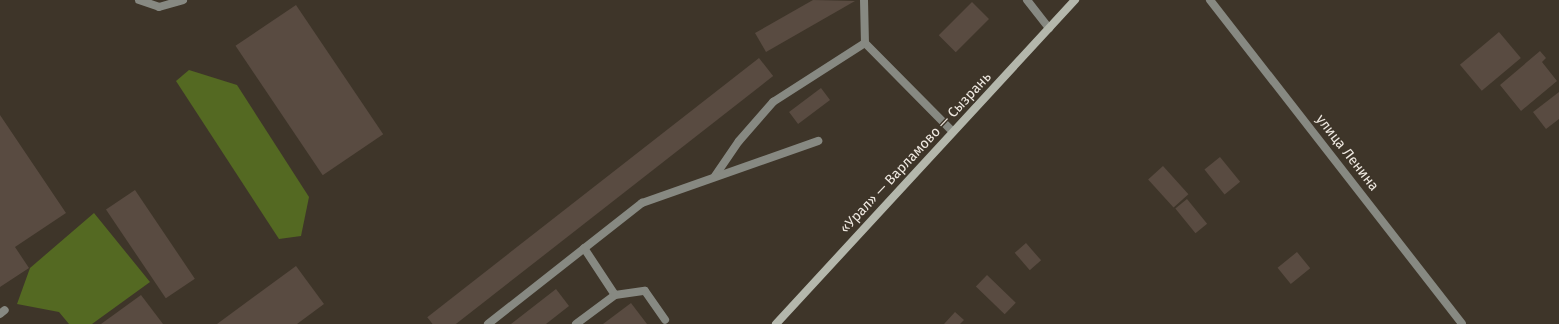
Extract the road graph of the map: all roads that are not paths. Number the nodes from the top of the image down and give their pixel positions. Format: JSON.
{"nodes":[{"id":1,"x":139,"y":0,"type":"edge"},
{"id":2,"x":183,"y":0,"type":"edge"},
{"id":3,"x":864,"y":0,"type":"edge"},
{"id":4,"x":1027,"y":0,"type":"edge"},
{"id":5,"x":1075,"y":0,"type":"edge"},
{"id":6,"x":1210,"y":0,"type":"edge"},
{"id":7,"x":1049,"y":28,"type":"junction"},
{"id":8,"x":865,"y":43,"type":"junction"},
{"id":9,"x":953,"y":132,"type":"junction"},
{"id":10,"x":818,"y":141,"type":"dead end"},
{"id":11,"x":715,"y":176,"type":"junction"},
{"id":12,"x":584,"y":248,"type":"junction"},
{"id":13,"x":615,"y":295,"type":"junction"},
{"id":14,"x":665,"y":320,"type":"dead end"},
{"id":15,"x":488,"y":324,"type":"edge"},
{"id":16,"x":576,"y":324,"type":"edge"},
{"id":17,"x":776,"y":324,"type":"edge"},
{"id":18,"x":1462,"y":324,"type":"edge"}],
"edges":[{"from":1,"to":2,"type":"street"},
{"from":3,"to":8,"type":"street"},
{"from":4,"to":7,"type":"street"},
{"from":5,"to":7,"type":"main road","name":"«Урал» — Варламово — Сызрань"},
{"from":6,"to":18,"type":"street","name":"улица Ленина"},
{"from":7,"to":9,"type":"main road","name":"«Урал» — Варламово — Сызрань"},
{"from":8,"to":9,"type":"street"},
{"from":8,"to":11,"type":"street"},
{"from":9,"to":17,"type":"main road","name":"«Урал» — Варламово — Сызрань"},
{"from":10,"to":11,"type":"street"},
{"from":11,"to":12,"type":"street"},
{"from":12,"to":13,"type":"street"},
{"from":12,"to":15,"type":"street"},
{"from":13,"to":14,"type":"street"},
{"from":13,"to":16,"type":"street"}]}
